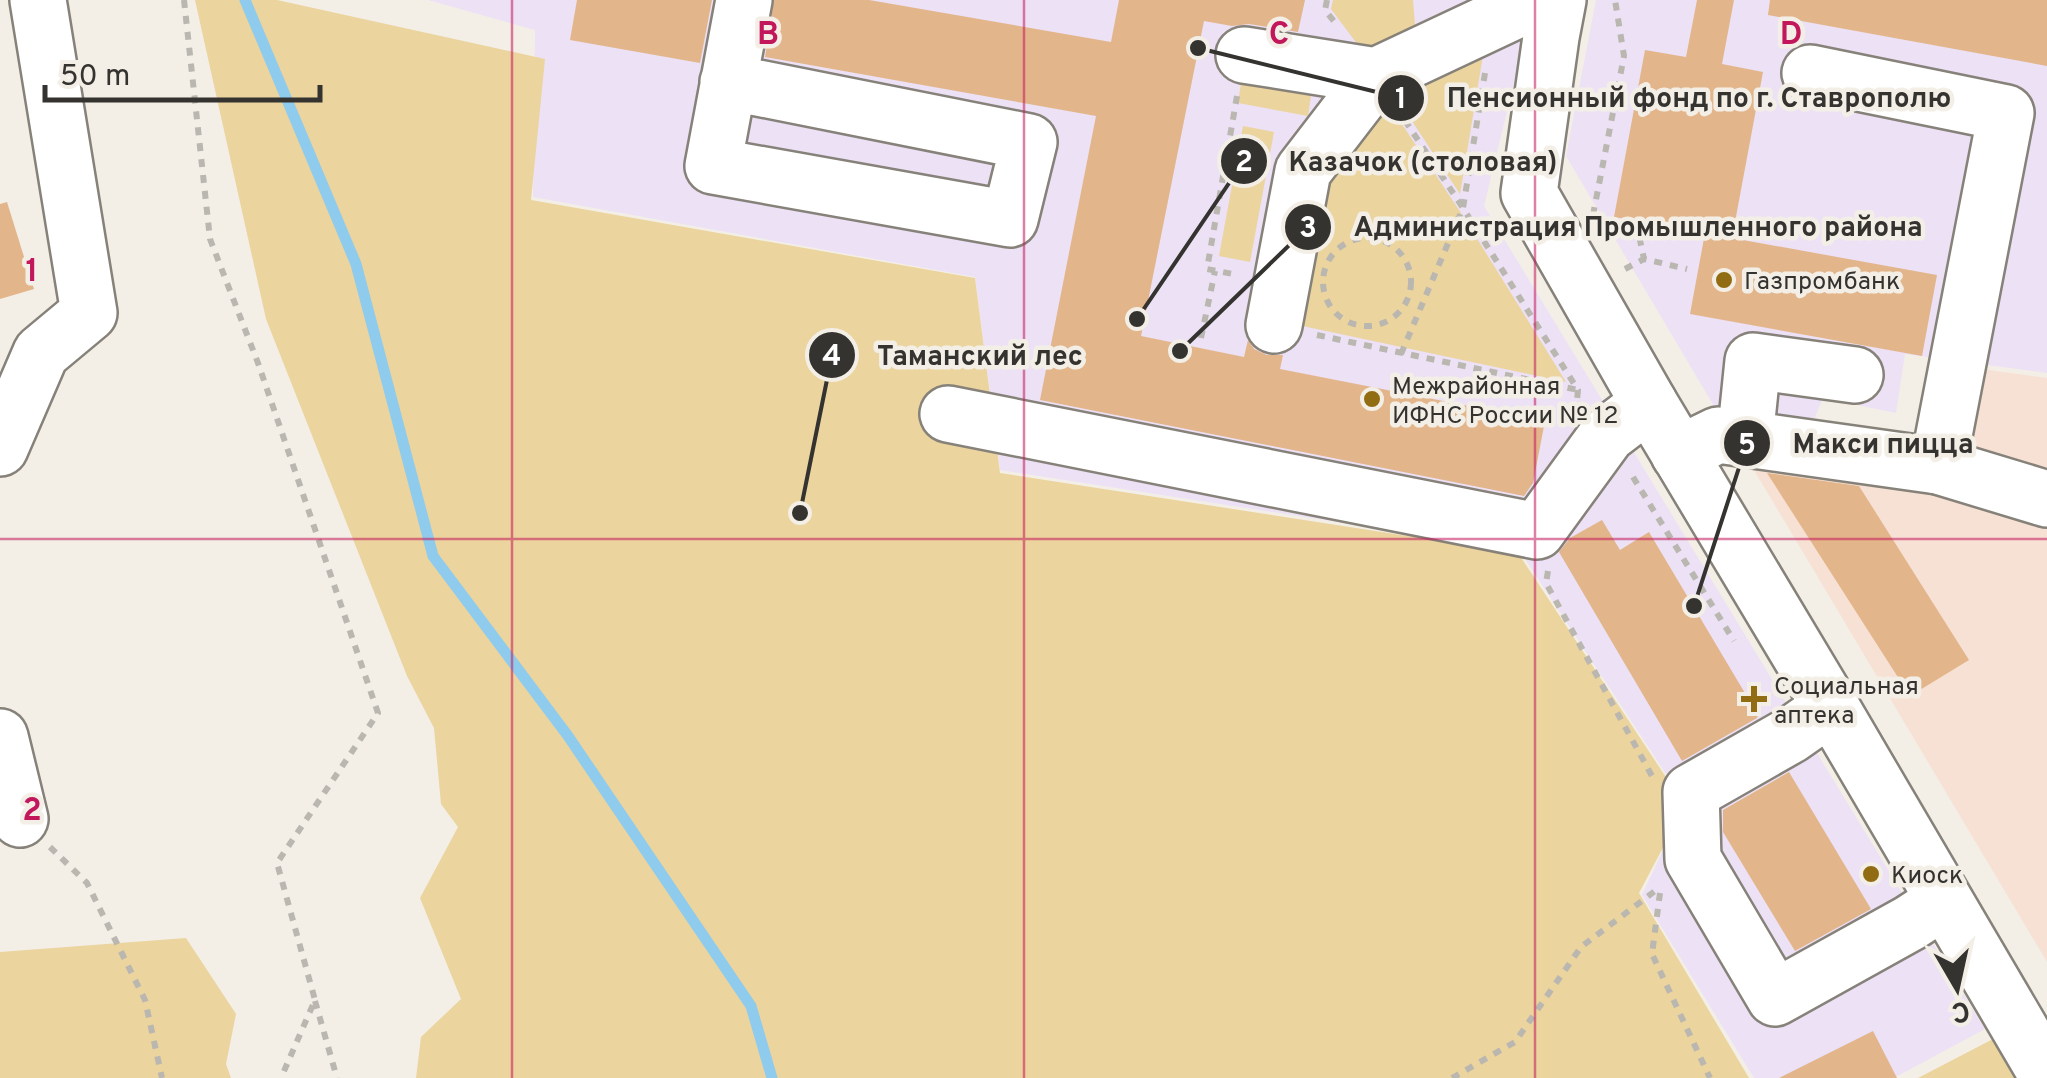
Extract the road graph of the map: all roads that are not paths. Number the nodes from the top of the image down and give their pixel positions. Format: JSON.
{"nodes":[{"id":1,"x":38,"y":0,"type":"edge"},
{"id":2,"x":744,"y":0,"type":"edge"},
{"id":3,"x":1556,"y":0,"type":"edge"},
{"id":4,"x":1244,"y":55,"type":"road end"},
{"id":5,"x":1810,"y":74,"type":"dead end"},
{"id":6,"x":1376,"y":76,"type":"junction"},
{"id":7,"x":728,"y":82,"type":"junction"},
{"id":8,"x":1293,"y":299,"type":"road end"},
{"id":9,"x":1855,"y":375,"type":"dead end"},
{"id":10,"x":1649,"y":404,"type":"junction"},
{"id":11,"x":948,"y":414,"type":"dead end"},
{"id":12,"x":1745,"y":438,"type":"junction"},
{"id":13,"x":0,"y":448,"type":"edge"},
{"id":14,"x":1679,"y":454,"type":"junction"},
{"id":15,"x":1938,"y":466,"type":"junction"},
{"id":16,"x":2047,"y":499,"type":"edge"},
{"id":17,"x":1831,"y":707,"type":"junction"},
{"id":18,"x":0,"y":738,"type":"edge"},
{"id":19,"x":20,"y":819,"type":"road end"},
{"id":20,"x":1944,"y":901,"type":"junction"},
{"id":21,"x":2047,"y":1075,"type":"edge"}],
"edges":[{"from":1,"to":13,"type":"street"},
{"from":2,"to":7,"type":"street"},
{"from":3,"to":6,"type":"street"},
{"from":3,"to":10,"type":"street"},
{"from":4,"to":6,"type":"street"},
{"from":5,"to":15,"type":"street"},
{"from":6,"to":8,"type":"street"},
{"from":7,"to":7,"type":"street"},
{"from":9,"to":12,"type":"street"},
{"from":10,"to":11,"type":"street"},
{"from":10,"to":14,"type":"street"},
{"from":12,"to":14,"type":"street"},
{"from":12,"to":15,"type":"street"},
{"from":14,"to":17,"type":"street"},
{"from":15,"to":16,"type":"street"},
{"from":17,"to":20,"type":"street"},
{"from":17,"to":20,"type":"street"},
{"from":18,"to":19,"type":"street"},
{"from":20,"to":21,"type":"street"}]}
